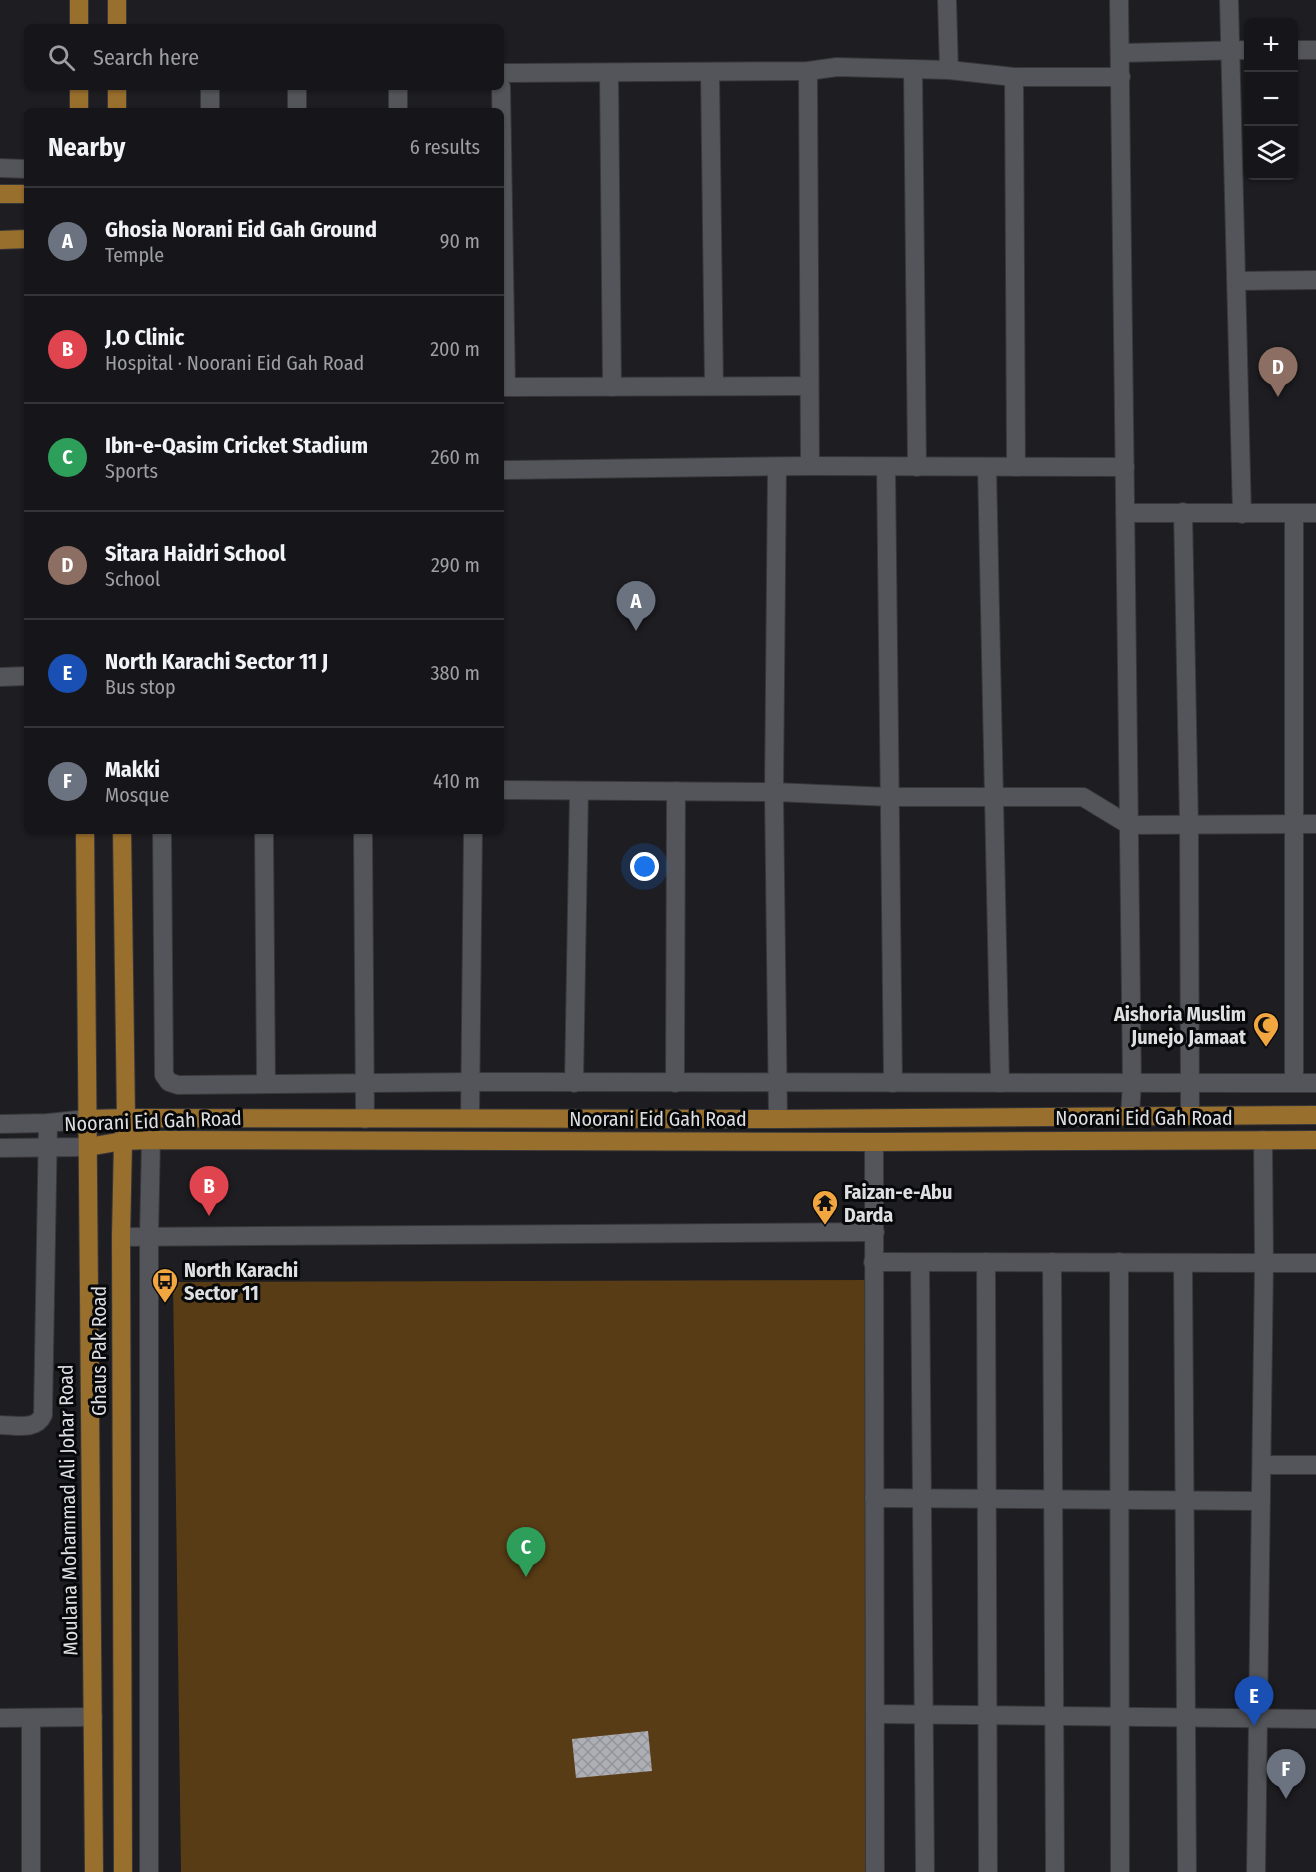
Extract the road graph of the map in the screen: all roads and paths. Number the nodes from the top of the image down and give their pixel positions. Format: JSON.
{"nodes":[{"id":1,"x":79,"y":0,"type":"edge"},
{"id":2,"x":117,"y":0,"type":"edge"},
{"id":3,"x":946,"y":0,"type":"edge"},
{"id":4,"x":1119,"y":0,"type":"edge"},
{"id":5,"x":1229,"y":0,"type":"edge"},
{"id":6,"x":79,"y":24,"type":"edge"},
{"id":7,"x":117,"y":24,"type":"edge"},
{"id":8,"x":1240,"y":50,"type":"edge"},
{"id":9,"x":1298,"y":50,"type":"edge"},
{"id":10,"x":1316,"y":50,"type":"edge"},
{"id":11,"x":1120,"y":53,"type":"junction"},
{"id":12,"x":913,"y":69,"type":"junction"},
{"id":13,"x":949,"y":70,"type":"junction"},
{"id":14,"x":807,"y":71,"type":"junction"},
{"id":15,"x":710,"y":72,"type":"junction"},
{"id":16,"x":609,"y":73,"type":"junction"},
{"id":17,"x":504,"y":74,"type":"edge"},
{"id":18,"x":1014,"y":77,"type":"junction"},
{"id":19,"x":1121,"y":77,"type":"junction"},
{"id":20,"x":79,"y":90,"type":"edge"},
{"id":21,"x":117,"y":90,"type":"edge"},
{"id":22,"x":210,"y":90,"type":"edge"},
{"id":23,"x":297,"y":90,"type":"edge"},
{"id":24,"x":398,"y":90,"type":"edge"},
{"id":25,"x":501,"y":90,"type":"edge"},
{"id":26,"x":79,"y":108,"type":"edge"},
{"id":27,"x":117,"y":108,"type":"edge"},
{"id":28,"x":210,"y":108,"type":"edge"},
{"id":29,"x":297,"y":108,"type":"edge"},
{"id":30,"x":398,"y":108,"type":"edge"},
{"id":31,"x":501,"y":108,"type":"edge"},
{"id":32,"x":0,"y":168,"type":"edge"},
{"id":33,"x":24,"y":169,"type":"edge"},
{"id":34,"x":0,"y":194,"type":"edge"},
{"id":35,"x":24,"y":194,"type":"edge"},
{"id":36,"x":24,"y":239,"type":"edge"},
{"id":37,"x":0,"y":240,"type":"edge"},
{"id":38,"x":1316,"y":280,"type":"edge"},
{"id":39,"x":1236,"y":281,"type":"junction"},
{"id":40,"x":714,"y":386,"type":"junction"},
{"id":41,"x":809,"y":386,"type":"junction"},
{"id":42,"x":504,"y":387,"type":"edge"},
{"id":43,"x":612,"y":387,"type":"junction"},
{"id":44,"x":810,"y":466,"type":"junction"},
{"id":45,"x":886,"y":466,"type":"junction"},
{"id":46,"x":777,"y":467,"type":"junction"},
{"id":47,"x":917,"y":467,"type":"junction"},
{"id":48,"x":987,"y":467,"type":"junction"},
{"id":49,"x":1016,"y":467,"type":"junction"},
{"id":50,"x":1125,"y":467,"type":"junction"},
{"id":51,"x":504,"y":470,"type":"edge"},
{"id":52,"x":1183,"y":512,"type":"junction"},
{"id":53,"x":1125,"y":513,"type":"junction"},
{"id":54,"x":1294,"y":513,"type":"junction"},
{"id":55,"x":1316,"y":513,"type":"edge"},
{"id":56,"x":1242,"y":514,"type":"junction"},
{"id":57,"x":0,"y":676,"type":"edge"},
{"id":58,"x":24,"y":676,"type":"edge"},
{"id":59,"x":504,"y":790,"type":"edge"},
{"id":60,"x":579,"y":791,"type":"junction"},
{"id":61,"x":675,"y":791,"type":"junction"},
{"id":62,"x":774,"y":792,"type":"junction"},
{"id":63,"x":890,"y":797,"type":"junction"},
{"id":64,"x":994,"y":797,"type":"junction"},
{"id":65,"x":1294,"y":824,"type":"junction"},
{"id":66,"x":1316,"y":824,"type":"edge"},
{"id":67,"x":1129,"y":825,"type":"junction"},
{"id":68,"x":1189,"y":825,"type":"junction"},
{"id":69,"x":85,"y":834,"type":"edge"},
{"id":70,"x":122,"y":834,"type":"edge"},
{"id":71,"x":162,"y":834,"type":"edge"},
{"id":72,"x":264,"y":834,"type":"edge"},
{"id":73,"x":363,"y":834,"type":"edge"},
{"id":74,"x":473,"y":834,"type":"edge"},
{"id":75,"x":472,"y":1082,"type":"junction"},
{"id":76,"x":574,"y":1083,"type":"junction"},
{"id":77,"x":675,"y":1083,"type":"junction"},
{"id":78,"x":778,"y":1083,"type":"junction"},
{"id":79,"x":892,"y":1083,"type":"junction"},
{"id":80,"x":1000,"y":1083,"type":"junction"},
{"id":81,"x":1132,"y":1083,"type":"junction"},
{"id":82,"x":1189,"y":1083,"type":"junction"},
{"id":83,"x":1294,"y":1083,"type":"junction"},
{"id":84,"x":1316,"y":1083,"type":"edge"},
{"id":85,"x":266,"y":1084,"type":"junction"},
{"id":86,"x":365,"y":1084,"type":"junction"},
{"id":87,"x":1130,"y":1115,"type":"junction"},
{"id":88,"x":1190,"y":1115,"type":"junction"},
{"id":89,"x":1316,"y":1115,"type":"edge"},
{"id":90,"x":126,"y":1118,"type":"junction"},
{"id":91,"x":470,"y":1118,"type":"junction"},
{"id":92,"x":87,"y":1119,"type":"junction"},
{"id":93,"x":365,"y":1119,"type":"junction"},
{"id":94,"x":778,"y":1119,"type":"junction"},
{"id":95,"x":48,"y":1123,"type":"junction"},
{"id":96,"x":0,"y":1124,"type":"edge"},
{"id":97,"x":123,"y":1140,"type":"junction"},
{"id":98,"x":151,"y":1140,"type":"junction"},
{"id":99,"x":1263,"y":1140,"type":"junction"},
{"id":100,"x":1316,"y":1140,"type":"edge"},
{"id":101,"x":874,"y":1142,"type":"junction"},
{"id":102,"x":48,"y":1146,"type":"junction"},
{"id":103,"x":0,"y":1148,"type":"edge"},
{"id":104,"x":88,"y":1148,"type":"junction"},
{"id":105,"x":875,"y":1232,"type":"junction"},
{"id":106,"x":149,"y":1236,"type":"junction"},
{"id":107,"x":122,"y":1237,"type":"junction"},
{"id":108,"x":873,"y":1262,"type":"junction"},
{"id":109,"x":920,"y":1262,"type":"junction"},
{"id":110,"x":986,"y":1262,"type":"junction"},
{"id":111,"x":1052,"y":1262,"type":"junction"},
{"id":112,"x":1119,"y":1262,"type":"junction"},
{"id":113,"x":1183,"y":1263,"type":"junction"},
{"id":114,"x":1264,"y":1263,"type":"junction"},
{"id":115,"x":1316,"y":1263,"type":"edge"},
{"id":116,"x":0,"y":1425,"type":"edge"},
{"id":117,"x":1262,"y":1465,"type":"junction"},
{"id":118,"x":1316,"y":1465,"type":"edge"},
{"id":119,"x":874,"y":1498,"type":"junction"},
{"id":120,"x":922,"y":1498,"type":"junction"},
{"id":121,"x":987,"y":1499,"type":"junction"},
{"id":122,"x":1053,"y":1499,"type":"junction"},
{"id":123,"x":1120,"y":1500,"type":"junction"},
{"id":124,"x":1185,"y":1500,"type":"junction"},
{"id":125,"x":1261,"y":1501,"type":"junction"},
{"id":126,"x":875,"y":1714,"type":"junction"},
{"id":127,"x":924,"y":1715,"type":"junction"},
{"id":128,"x":987,"y":1716,"type":"junction"},
{"id":129,"x":1054,"y":1716,"type":"junction"},
{"id":130,"x":93,"y":1717,"type":"junction"},
{"id":131,"x":1120,"y":1717,"type":"junction"},
{"id":132,"x":0,"y":1718,"type":"edge"},
{"id":133,"x":31,"y":1718,"type":"junction"},
{"id":134,"x":1186,"y":1718,"type":"junction"},
{"id":135,"x":1259,"y":1719,"type":"junction"},
{"id":136,"x":1316,"y":1719,"type":"edge"},
{"id":137,"x":31,"y":1872,"type":"edge"},
{"id":138,"x":94,"y":1872,"type":"edge"},
{"id":139,"x":123,"y":1872,"type":"edge"},
{"id":140,"x":149,"y":1872,"type":"edge"},
{"id":141,"x":875,"y":1872,"type":"edge"},
{"id":142,"x":925,"y":1872,"type":"edge"},
{"id":143,"x":988,"y":1872,"type":"edge"},
{"id":144,"x":1055,"y":1872,"type":"edge"},
{"id":145,"x":1120,"y":1872,"type":"edge"},
{"id":146,"x":1187,"y":1872,"type":"edge"},
{"id":147,"x":1256,"y":1872,"type":"edge"}],
"edges":[{"from":1,"to":6,"type":"main road"},
{"from":2,"to":7,"type":"main road"},
{"from":3,"to":13,"type":"street"},
{"from":4,"to":11,"type":"street"},
{"from":5,"to":8,"type":"street"},
{"from":8,"to":11,"type":"street"},
{"from":8,"to":39,"type":"street"},
{"from":9,"to":10,"type":"street"},
{"from":11,"to":19,"type":"street"},
{"from":12,"to":13,"type":"street"},
{"from":12,"to":14,"type":"street"},
{"from":12,"to":47,"type":"street"},
{"from":13,"to":18,"type":"street"},
{"from":14,"to":15,"type":"street"},
{"from":14,"to":41,"type":"street"},
{"from":15,"to":16,"type":"street"},
{"from":15,"to":40,"type":"street"},
{"from":16,"to":17,"type":"street"},
{"from":16,"to":43,"type":"street"},
{"from":18,"to":19,"type":"street"},
{"from":18,"to":49,"type":"street"},
{"from":19,"to":50,"type":"street"},
{"from":20,"to":26,"type":"main road"},
{"from":21,"to":27,"type":"main road"},
{"from":22,"to":28,"type":"street"},
{"from":23,"to":29,"type":"street"},
{"from":24,"to":30,"type":"street"},
{"from":25,"to":31,"type":"street"},
{"from":32,"to":33,"type":"street"},
{"from":34,"to":35,"type":"main road"},
{"from":36,"to":37,"type":"main road"},
{"from":38,"to":39,"type":"street"},
{"from":39,"to":56,"type":"street"},
{"from":40,"to":41,"type":"street"},
{"from":40,"to":43,"type":"street"},
{"from":41,"to":44,"type":"street"},
{"from":42,"to":43,"type":"street"},
{"from":44,"to":45,"type":"street"},
{"from":44,"to":46,"type":"street"},
{"from":45,"to":47,"type":"street"},
{"from":45,"to":63,"type":"street"},
{"from":46,"to":51,"type":"street"},
{"from":46,"to":62,"type":"street"},
{"from":47,"to":48,"type":"street"},
{"from":48,"to":49,"type":"street"},
{"from":48,"to":64,"type":"street"},
{"from":49,"to":50,"type":"street"},
{"from":50,"to":53,"type":"street"},
{"from":52,"to":53,"type":"street"},
{"from":52,"to":56,"type":"street"},
{"from":52,"to":68,"type":"street"},
{"from":53,"to":67,"type":"street"},
{"from":54,"to":55,"type":"street"},
{"from":54,"to":56,"type":"street"},
{"from":54,"to":65,"type":"street"},
{"from":57,"to":58,"type":"street"},
{"from":59,"to":60,"type":"street"},
{"from":60,"to":61,"type":"street"},
{"from":60,"to":76,"type":"street"},
{"from":61,"to":62,"type":"street"},
{"from":61,"to":77,"type":"street"},
{"from":62,"to":63,"type":"street"},
{"from":62,"to":78,"type":"street"},
{"from":63,"to":64,"type":"street"},
{"from":63,"to":79,"type":"street"},
{"from":64,"to":67,"type":"street"},
{"from":64,"to":80,"type":"street"},
{"from":65,"to":66,"type":"street"},
{"from":65,"to":68,"type":"street"},
{"from":65,"to":83,"type":"street"},
{"from":67,"to":68,"type":"street"},
{"from":67,"to":81,"type":"street"},
{"from":68,"to":82,"type":"street"},
{"from":69,"to":92,"type":"main road"},
{"from":70,"to":90,"type":"main road","name":"Ghaus Pak Road"},
{"from":71,"to":85,"type":"street"},
{"from":72,"to":85,"type":"street"},
{"from":73,"to":86,"type":"street"},
{"from":74,"to":75,"type":"street"},
{"from":75,"to":76,"type":"street"},
{"from":75,"to":86,"type":"street"},
{"from":75,"to":91,"type":"street"},
{"from":76,"to":77,"type":"street"},
{"from":77,"to":78,"type":"street"},
{"from":78,"to":79,"type":"street"},
{"from":78,"to":94,"type":"street"},
{"from":79,"to":80,"type":"street"},
{"from":80,"to":81,"type":"street"},
{"from":81,"to":82,"type":"street"},
{"from":81,"to":87,"type":"street"},
{"from":82,"to":83,"type":"street"},
{"from":82,"to":88,"type":"street"},
{"from":83,"to":84,"type":"street"},
{"from":85,"to":86,"type":"street"},
{"from":86,"to":93,"type":"street"},
{"from":87,"to":88,"type":"main road","name":"Noorani Eid Gah Road"},
{"from":87,"to":94,"type":"main road","name":"Noorani Eid Gah Road"},
{"from":88,"to":89,"type":"main road","name":"Noorani Eid Gah Road"},
{"from":90,"to":92,"type":"main road","name":"Noorani Eid Gah Road"},
{"from":90,"to":93,"type":"main road","name":"Noorani Eid Gah Road"},
{"from":90,"to":97,"type":"main road","name":"Ghaus Pak Road"},
{"from":91,"to":93,"type":"main road","name":"Noorani Eid Gah Road"},
{"from":91,"to":94,"type":"main road","name":"Noorani Eid Gah Road"},
{"from":92,"to":95,"type":"street","name":"Noorani Eid Gah Road"},
{"from":92,"to":104,"type":"main road","name":"Moulana Mohammad Ali Johar Road"},
{"from":95,"to":96,"type":"street","name":"Noorani Eid Gah Road"},
{"from":95,"to":102,"type":"street"},
{"from":97,"to":98,"type":"main road","name":"Noorani Eid Gah Road"},
{"from":97,"to":104,"type":"main road","name":"Noorani Eid Gah Road"},
{"from":97,"to":107,"type":"main road","name":"Ghaus Pak Road"},
{"from":98,"to":101,"type":"main road","name":"Noorani Eid Gah Road"},
{"from":98,"to":106,"type":"street"},
{"from":99,"to":100,"type":"main road","name":"Noorani Eid Gah Road"},
{"from":99,"to":101,"type":"main road","name":"Noorani Eid Gah Road"},
{"from":99,"to":114,"type":"street"},
{"from":101,"to":105,"type":"street"},
{"from":102,"to":103,"type":"street","name":"Noorani Eid Gah Road"},
{"from":102,"to":104,"type":"street","name":"Noorani Eid Gah Road"},
{"from":102,"to":116,"type":"street"},
{"from":104,"to":130,"type":"main road","name":"Moulana Mohammad Ali Johar Road"},
{"from":105,"to":106,"type":"street"},
{"from":105,"to":108,"type":"street"},
{"from":106,"to":107,"type":"street"},
{"from":106,"to":140,"type":"street"},
{"from":107,"to":139,"type":"main road","name":"Ghaus Pak Road"},
{"from":108,"to":109,"type":"street"},
{"from":108,"to":119,"type":"street"},
{"from":109,"to":110,"type":"street"},
{"from":109,"to":120,"type":"street"},
{"from":110,"to":111,"type":"street"},
{"from":110,"to":121,"type":"street"},
{"from":111,"to":112,"type":"street"},
{"from":111,"to":122,"type":"street"},
{"from":112,"to":113,"type":"street"},
{"from":112,"to":123,"type":"street"},
{"from":113,"to":114,"type":"street"},
{"from":113,"to":124,"type":"street"},
{"from":114,"to":115,"type":"street"},
{"from":114,"to":117,"type":"street"},
{"from":117,"to":118,"type":"street"},
{"from":117,"to":125,"type":"street"},
{"from":119,"to":120,"type":"street"},
{"from":119,"to":126,"type":"street"},
{"from":120,"to":121,"type":"street"},
{"from":120,"to":127,"type":"street"},
{"from":121,"to":122,"type":"street"},
{"from":121,"to":128,"type":"street"},
{"from":122,"to":123,"type":"street"},
{"from":122,"to":129,"type":"street"},
{"from":123,"to":124,"type":"street"},
{"from":123,"to":131,"type":"street"},
{"from":124,"to":125,"type":"street"},
{"from":124,"to":134,"type":"street"},
{"from":125,"to":135,"type":"street"},
{"from":126,"to":127,"type":"street"},
{"from":126,"to":141,"type":"street"},
{"from":127,"to":128,"type":"street"},
{"from":127,"to":142,"type":"street"},
{"from":128,"to":129,"type":"street"},
{"from":128,"to":143,"type":"street"},
{"from":129,"to":131,"type":"street"},
{"from":129,"to":144,"type":"street"},
{"from":130,"to":133,"type":"street"},
{"from":130,"to":138,"type":"main road","name":"Moulana Mohammad Ali Johar Road"},
{"from":131,"to":134,"type":"street"},
{"from":131,"to":145,"type":"street"},
{"from":132,"to":133,"type":"street"},
{"from":133,"to":137,"type":"street"},
{"from":134,"to":135,"type":"street"},
{"from":134,"to":146,"type":"street"},
{"from":135,"to":136,"type":"street"},
{"from":135,"to":147,"type":"street"}]}
